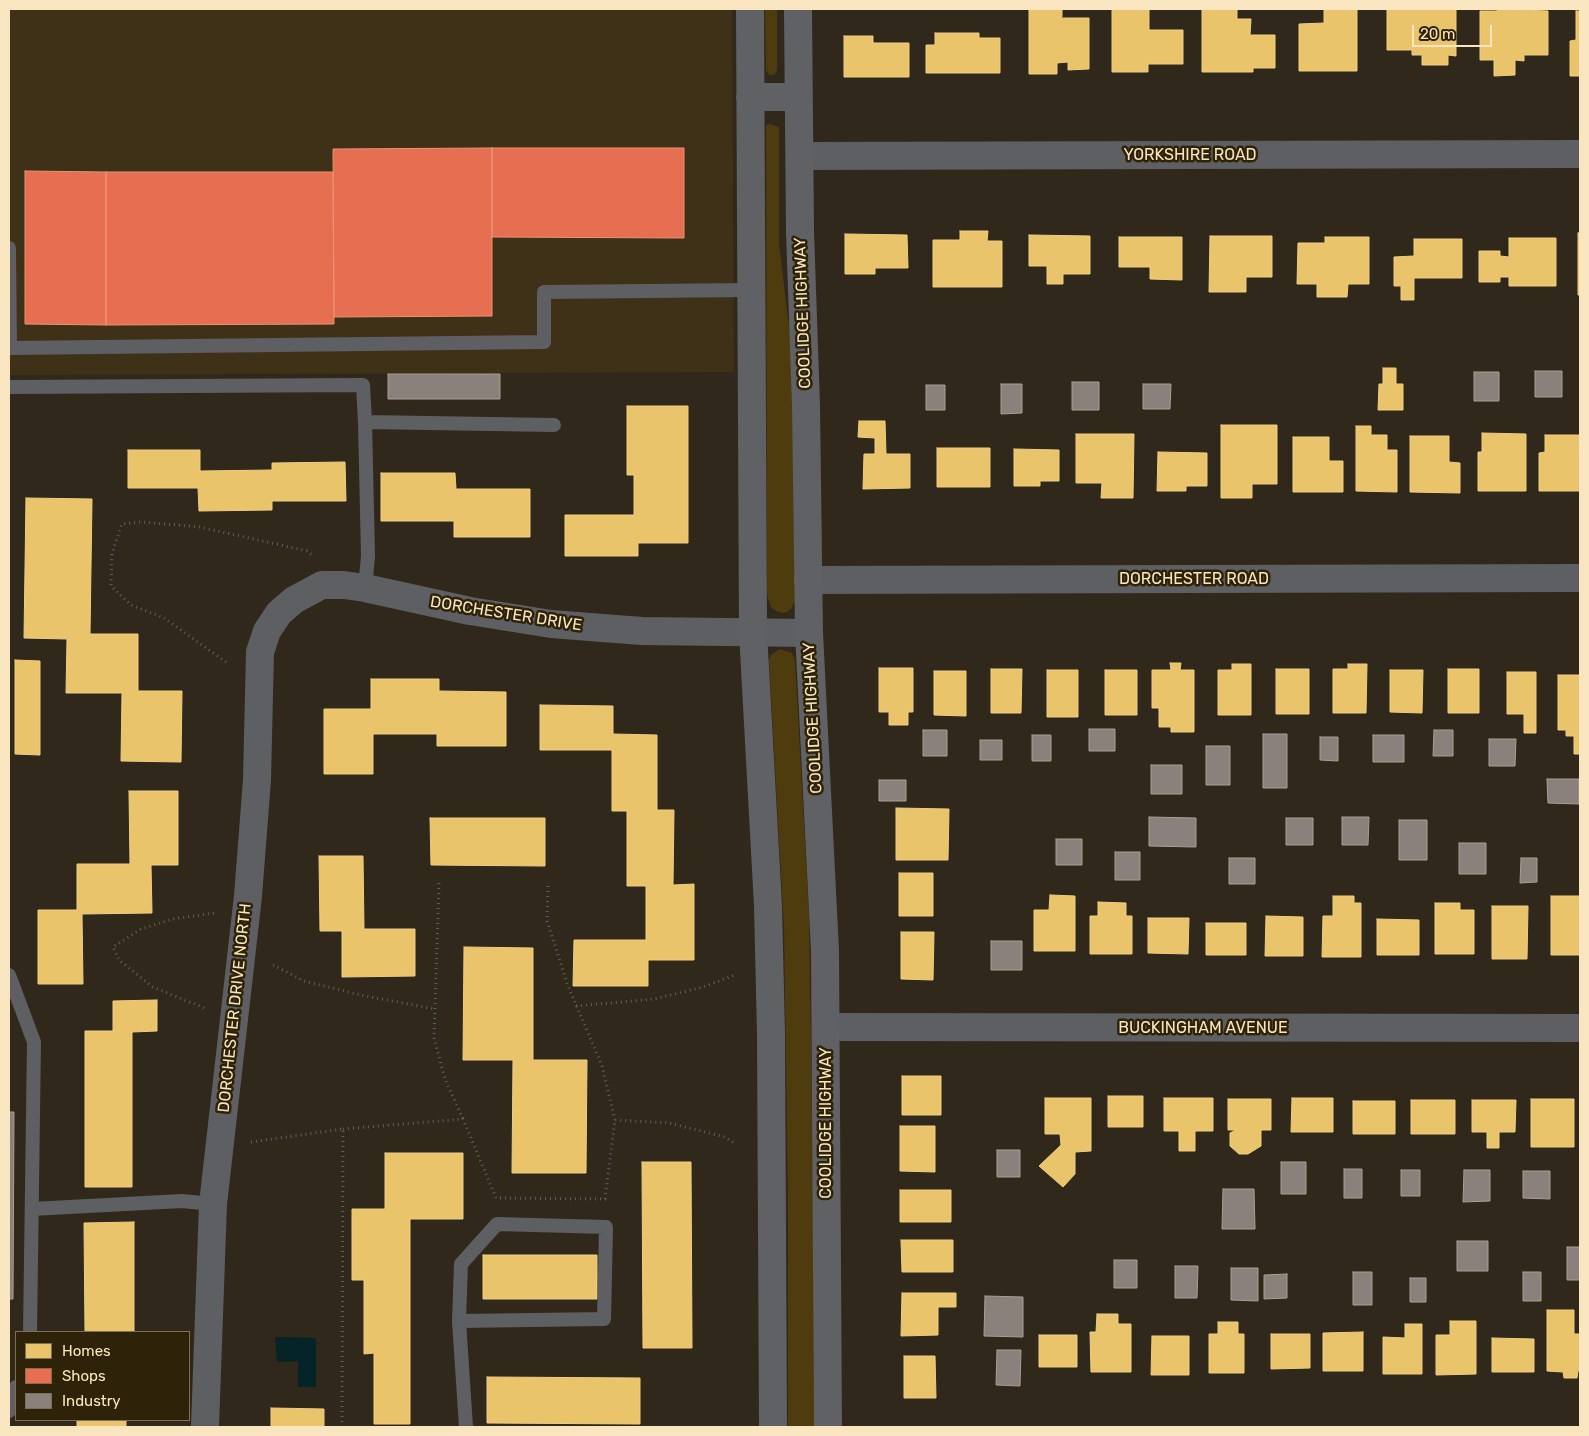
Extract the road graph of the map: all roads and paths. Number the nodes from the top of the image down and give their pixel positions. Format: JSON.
{"nodes":[{"id":1,"x":750,"y":9,"type":"edge"},
{"id":2,"x":798,"y":9,"type":"edge"},
{"id":3,"x":750,"y":97,"type":"junction"},
{"id":4,"x":798,"y":97,"type":"junction"},
{"id":5,"x":1580,"y":154,"type":"edge"},
{"id":6,"x":800,"y":156,"type":"junction"},
{"id":7,"x":9,"y":248,"type":"edge"},
{"id":8,"x":751,"y":290,"type":"junction"},
{"id":9,"x":9,"y":387,"type":"edge"},
{"id":10,"x":365,"y":422,"type":"junction"},
{"id":11,"x":554,"y":424,"type":"dead end"},
{"id":12,"x":312,"y":555,"type":"dead end"},
{"id":13,"x":1580,"y":578,"type":"edge"},
{"id":14,"x":808,"y":580,"type":"junction"},
{"id":15,"x":365,"y":588,"type":"junction"},
{"id":16,"x":294,"y":600,"type":"joint"},
{"id":17,"x":753,"y":632,"type":"junction"},
{"id":18,"x":809,"y":633,"type":"junction"},
{"id":19,"x":226,"y":662,"type":"dead end"},
{"id":20,"x":440,"y":883,"type":"dead end"},
{"id":21,"x":548,"y":886,"type":"dead end"},
{"id":22,"x":214,"y":913,"type":"dead end"},
{"id":23,"x":273,"y":965,"type":"dead end"},
{"id":24,"x":9,"y":975,"type":"edge"},
{"id":25,"x":735,"y":975,"type":"dead end"},
{"id":26,"x":576,"y":1006,"type":"junction"},
{"id":27,"x":204,"y":1008,"type":"dead end"},
{"id":28,"x":435,"y":1009,"type":"junction"},
{"id":29,"x":826,"y":1027,"type":"junction"},
{"id":30,"x":1580,"y":1028,"type":"edge"},
{"id":31,"x":463,"y":1119,"type":"junction"},
{"id":32,"x":615,"y":1120,"type":"junction"},
{"id":33,"x":343,"y":1129,"type":"junction"},
{"id":34,"x":251,"y":1142,"type":"dead end"},
{"id":35,"x":736,"y":1144,"type":"dead end"},
{"id":36,"x":213,"y":1204,"type":"junction"},
{"id":37,"x":32,"y":1209,"type":"junction"},
{"id":38,"x":459,"y":1320,"type":"junction"},
{"id":39,"x":30,"y":1331,"type":"edge"},
{"id":40,"x":15,"y":1390,"type":"edge"},
{"id":41,"x":9,"y":1411,"type":"edge"},
{"id":42,"x":205,"y":1427,"type":"edge"},
{"id":43,"x":342,"y":1427,"type":"edge"},
{"id":44,"x":466,"y":1427,"type":"edge"},
{"id":45,"x":773,"y":1427,"type":"edge"},
{"id":46,"x":828,"y":1427,"type":"edge"}],
"edges":[{"from":1,"to":3,"type":"main road"},
{"from":2,"to":4,"type":"main road","name":"COOLIDGE HIGHWAY"},
{"from":3,"to":4,"type":"main road"},
{"from":3,"to":8,"type":"main road"},
{"from":4,"to":6,"type":"main road","name":"COOLIDGE HIGHWAY"},
{"from":5,"to":6,"type":"street","name":"YORKSHIRE ROAD"},
{"from":6,"to":14,"type":"main road","name":"COOLIDGE HIGHWAY"},
{"from":7,"to":8,"type":"lane"},
{"from":8,"to":17,"type":"main road"},
{"from":9,"to":10,"type":"lane"},
{"from":10,"to":11,"type":"lane"},
{"from":10,"to":15,"type":"lane"},
{"from":12,"to":19,"type":"path"},
{"from":13,"to":14,"type":"street","name":"DORCHESTER ROAD"},
{"from":14,"to":18,"type":"main road","name":"COOLIDGE HIGHWAY"},
{"from":15,"to":16,"type":"street","name":"DORCHESTER DRIVE"},
{"from":15,"to":17,"type":"street","name":"DORCHESTER DRIVE"},
{"from":16,"to":36,"type":"street","name":"DORCHESTER DRIVE NORTH"},
{"from":17,"to":18,"type":"street"},
{"from":17,"to":45,"type":"main road"},
{"from":18,"to":29,"type":"main road","name":"COOLIDGE HIGHWAY"},
{"from":20,"to":28,"type":"path"},
{"from":21,"to":26,"type":"path"},
{"from":22,"to":27,"type":"path"},
{"from":23,"to":28,"type":"path"},
{"from":24,"to":37,"type":"lane"},
{"from":25,"to":26,"type":"path"},
{"from":26,"to":32,"type":"path"},
{"from":28,"to":31,"type":"path"},
{"from":29,"to":30,"type":"street","name":"BUCKINGHAM AVENUE"},
{"from":29,"to":46,"type":"main road","name":"COOLIDGE HIGHWAY"},
{"from":31,"to":32,"type":"path"},
{"from":31,"to":33,"type":"path"},
{"from":32,"to":35,"type":"path"},
{"from":33,"to":34,"type":"path"},
{"from":33,"to":43,"type":"path"},
{"from":36,"to":37,"type":"lane"},
{"from":36,"to":42,"type":"street","name":"DORCHESTER DRIVE NORTH"},
{"from":37,"to":39,"type":"lane"},
{"from":38,"to":38,"type":"lane"},
{"from":38,"to":44,"type":"lane"},
{"from":40,"to":41,"type":"lane"}]}
